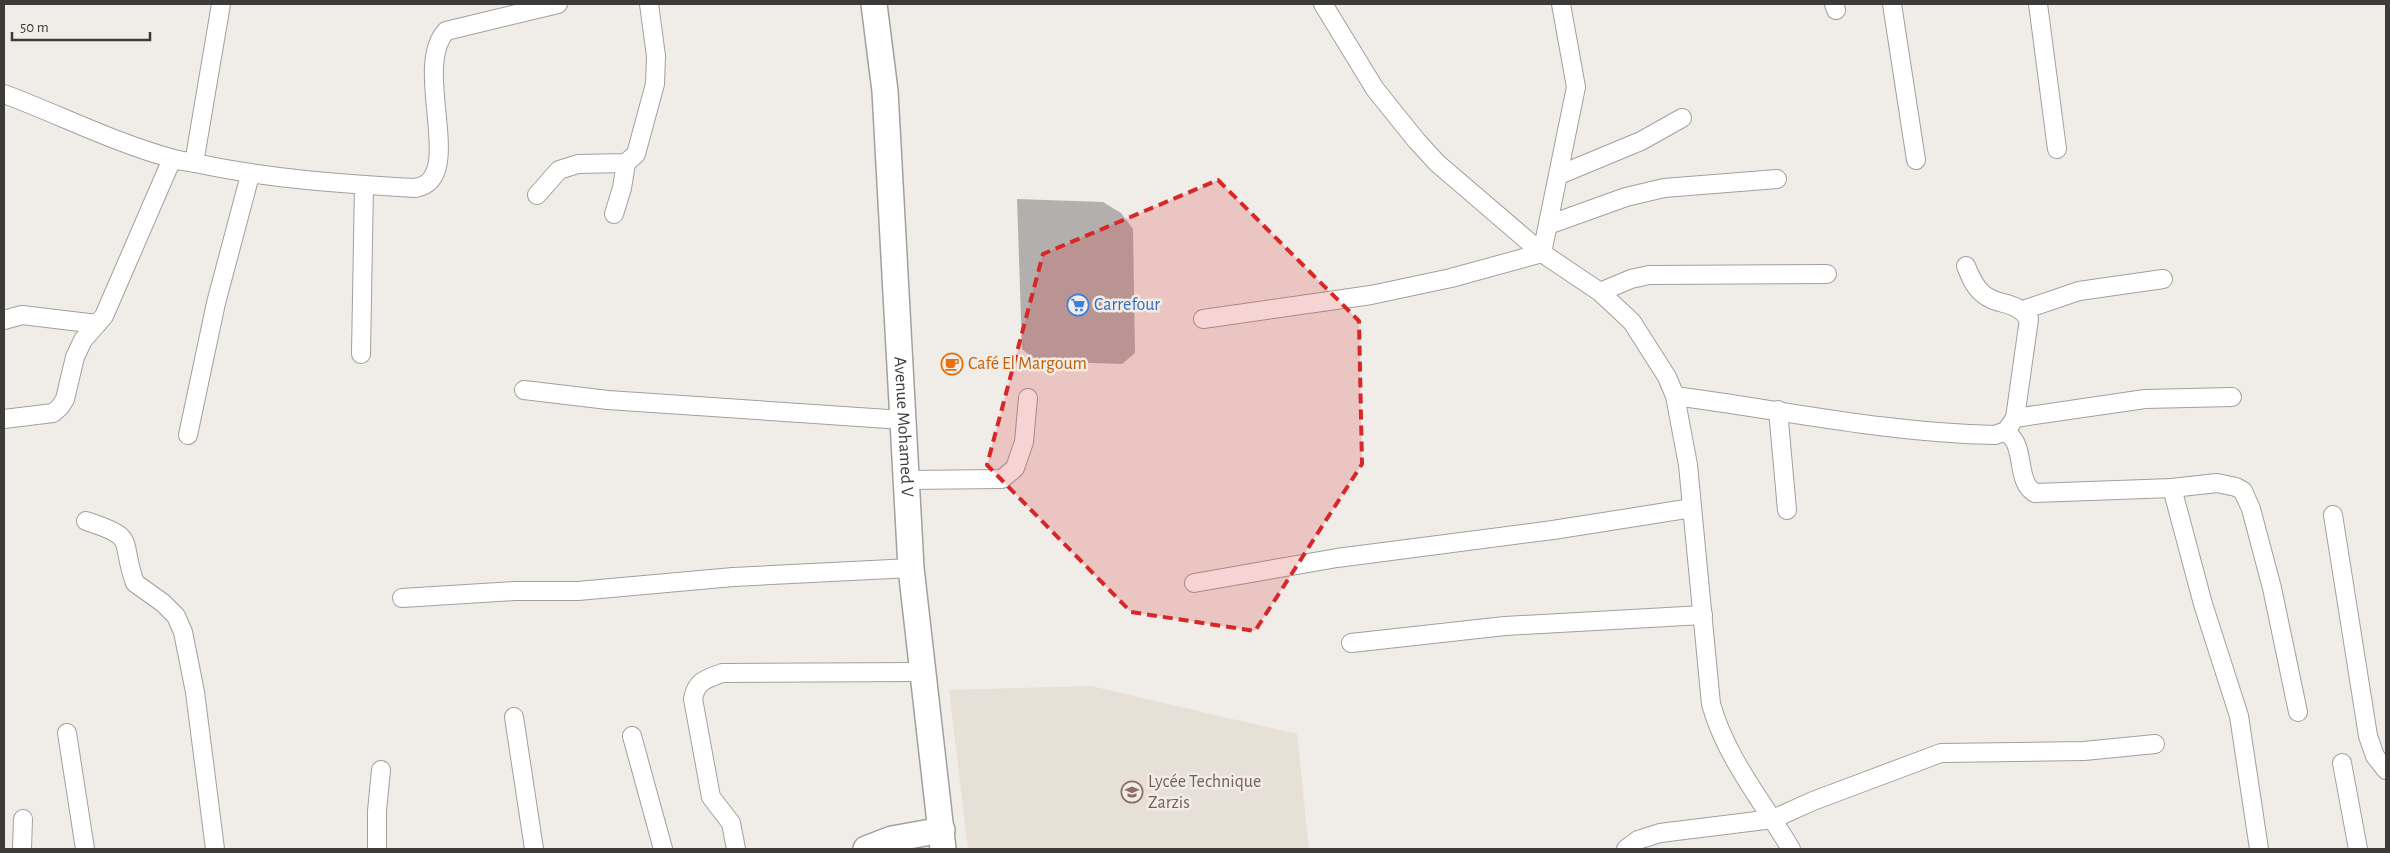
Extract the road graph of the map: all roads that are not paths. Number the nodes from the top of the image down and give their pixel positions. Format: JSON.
{"nodes":[{"id":1,"x":221,"y":4,"type":"edge"},
{"id":2,"x":558,"y":4,"type":"edge"},
{"id":3,"x":649,"y":4,"type":"edge"},
{"id":4,"x":874,"y":4,"type":"edge"},
{"id":5,"x":1323,"y":4,"type":"edge"},
{"id":6,"x":1561,"y":4,"type":"edge"},
{"id":7,"x":1892,"y":4,"type":"edge"},
{"id":8,"x":2038,"y":4,"type":"edge"},
{"id":9,"x":4,"y":94,"type":"edge"},
{"id":10,"x":1682,"y":118,"type":"dead end"},
{"id":11,"x":2057,"y":149,"type":"dead end"},
{"id":12,"x":172,"y":159,"type":"junction"},
{"id":13,"x":1916,"y":160,"type":"dead end"},
{"id":14,"x":194,"y":163,"type":"junction"},
{"id":15,"x":626,"y":163,"type":"junction"},
{"id":16,"x":250,"y":175,"type":"junction"},
{"id":17,"x":1558,"y":175,"type":"junction"},
{"id":18,"x":1776,"y":179,"type":"dead end"},
{"id":19,"x":364,"y":185,"type":"junction"},
{"id":20,"x":537,"y":195,"type":"dead end"},
{"id":21,"x":614,"y":214,"type":"dead end"},
{"id":22,"x":1548,"y":225,"type":"junction"},
{"id":23,"x":1542,"y":253,"type":"junction"},
{"id":24,"x":1966,"y":266,"type":"dead end"},
{"id":25,"x":1827,"y":274,"type":"dead end"},
{"id":26,"x":2163,"y":279,"type":"dead end"},
{"id":27,"x":1600,"y":292,"type":"junction"},
{"id":28,"x":2023,"y":310,"type":"junction"},
{"id":29,"x":1203,"y":318,"type":"dead end"},
{"id":30,"x":4,"y":320,"type":"edge"},
{"id":31,"x":97,"y":324,"type":"junction"},
{"id":32,"x":361,"y":354,"type":"dead end"},
{"id":33,"x":524,"y":390,"type":"dead end"},
{"id":34,"x":1676,"y":396,"type":"junction"},
{"id":35,"x":2232,"y":397,"type":"dead end"},
{"id":36,"x":1028,"y":398,"type":"dead end"},
{"id":37,"x":1778,"y":410,"type":"junction"},
{"id":38,"x":4,"y":419,"type":"edge"},
{"id":39,"x":903,"y":420,"type":"junction"},
{"id":40,"x":2010,"y":424,"type":"junction"},
{"id":41,"x":188,"y":436,"type":"dead end"},
{"id":42,"x":906,"y":480,"type":"junction"},
{"id":43,"x":2172,"y":488,"type":"junction"},
{"id":44,"x":1692,"y":508,"type":"junction"},
{"id":45,"x":1787,"y":510,"type":"dead end"},
{"id":46,"x":2333,"y":515,"type":"dead end"},
{"id":47,"x":86,"y":521,"type":"dead end"},
{"id":48,"x":911,"y":568,"type":"junction"},
{"id":49,"x":1194,"y":583,"type":"dead end"},
{"id":50,"x":402,"y":598,"type":"dead end"},
{"id":51,"x":1703,"y":614,"type":"junction"},
{"id":52,"x":1352,"y":643,"type":"dead end"},
{"id":53,"x":922,"y":672,"type":"junction"},
{"id":54,"x":2298,"y":712,"type":"dead end"},
{"id":55,"x":514,"y":717,"type":"dead end"},
{"id":56,"x":67,"y":732,"type":"dead end"},
{"id":57,"x":632,"y":736,"type":"dead end"},
{"id":58,"x":2155,"y":744,"type":"dead end"},
{"id":59,"x":2342,"y":763,"type":"dead end"},
{"id":60,"x":381,"y":770,"type":"dead end"},
{"id":61,"x":2386,"y":770,"type":"edge"},
{"id":62,"x":23,"y":819,"type":"dead end"},
{"id":63,"x":1773,"y":819,"type":"junction"},
{"id":64,"x":942,"y":840,"type":"edge"},
{"id":65,"x":22,"y":849,"type":"edge"},
{"id":66,"x":85,"y":849,"type":"edge"},
{"id":67,"x":215,"y":849,"type":"edge"},
{"id":68,"x":377,"y":849,"type":"edge"},
{"id":69,"x":534,"y":849,"type":"edge"},
{"id":70,"x":662,"y":849,"type":"edge"},
{"id":71,"x":736,"y":849,"type":"edge"},
{"id":72,"x":866,"y":849,"type":"edge"},
{"id":73,"x":1626,"y":849,"type":"edge"},
{"id":74,"x":1791,"y":849,"type":"edge"},
{"id":75,"x":2259,"y":849,"type":"edge"},
{"id":76,"x":2358,"y":849,"type":"edge"}],
"edges":[{"from":1,"to":14,"type":"street"},
{"from":2,"to":19,"type":"street"},
{"from":3,"to":15,"type":"street"},
{"from":4,"to":39,"type":"main road","name":"Avenue Mohamed V"},
{"from":5,"to":23,"type":"street"},
{"from":6,"to":17,"type":"street"},
{"from":7,"to":13,"type":"street"},
{"from":8,"to":11,"type":"street"},
{"from":9,"to":12,"type":"street"},
{"from":10,"to":17,"type":"street"},
{"from":12,"to":14,"type":"street"},
{"from":12,"to":31,"type":"street"},
{"from":14,"to":16,"type":"street"},
{"from":15,"to":20,"type":"street"},
{"from":15,"to":21,"type":"street"},
{"from":16,"to":19,"type":"street"},
{"from":16,"to":41,"type":"street"},
{"from":17,"to":22,"type":"street"},
{"from":18,"to":22,"type":"street"},
{"from":19,"to":32,"type":"street"},
{"from":22,"to":23,"type":"street"},
{"from":23,"to":27,"type":"street"},
{"from":23,"to":29,"type":"street"},
{"from":24,"to":28,"type":"street"},
{"from":25,"to":27,"type":"street"},
{"from":26,"to":28,"type":"street"},
{"from":27,"to":34,"type":"street"},
{"from":28,"to":40,"type":"street"},
{"from":30,"to":31,"type":"street"},
{"from":31,"to":38,"type":"street"},
{"from":33,"to":39,"type":"street"},
{"from":34,"to":37,"type":"street"},
{"from":34,"to":44,"type":"street"},
{"from":35,"to":40,"type":"street"},
{"from":36,"to":42,"type":"street"},
{"from":37,"to":40,"type":"street"},
{"from":37,"to":45,"type":"street"},
{"from":39,"to":42,"type":"main road","name":"Avenue Mohamed V"},
{"from":40,"to":43,"type":"street"},
{"from":42,"to":48,"type":"main road","name":"Avenue Mohamed V"},
{"from":43,"to":54,"type":"street"},
{"from":43,"to":75,"type":"street"},
{"from":44,"to":49,"type":"street"},
{"from":44,"to":51,"type":"street"},
{"from":46,"to":61,"type":"street"},
{"from":47,"to":67,"type":"street"},
{"from":48,"to":50,"type":"street"},
{"from":48,"to":53,"type":"main road","name":"Avenue Mohamed V"},
{"from":51,"to":52,"type":"street"},
{"from":51,"to":63,"type":"street"},
{"from":53,"to":64,"type":"main road","name":"Avenue Mohamed V"},
{"from":53,"to":71,"type":"street"},
{"from":55,"to":69,"type":"street"},
{"from":56,"to":66,"type":"street"},
{"from":57,"to":70,"type":"street"},
{"from":58,"to":63,"type":"street"},
{"from":59,"to":76,"type":"street"},
{"from":60,"to":68,"type":"street"},
{"from":62,"to":65,"type":"street"},
{"from":63,"to":73,"type":"street"},
{"from":63,"to":74,"type":"street"},
{"from":64,"to":72,"type":"main road"}]}
